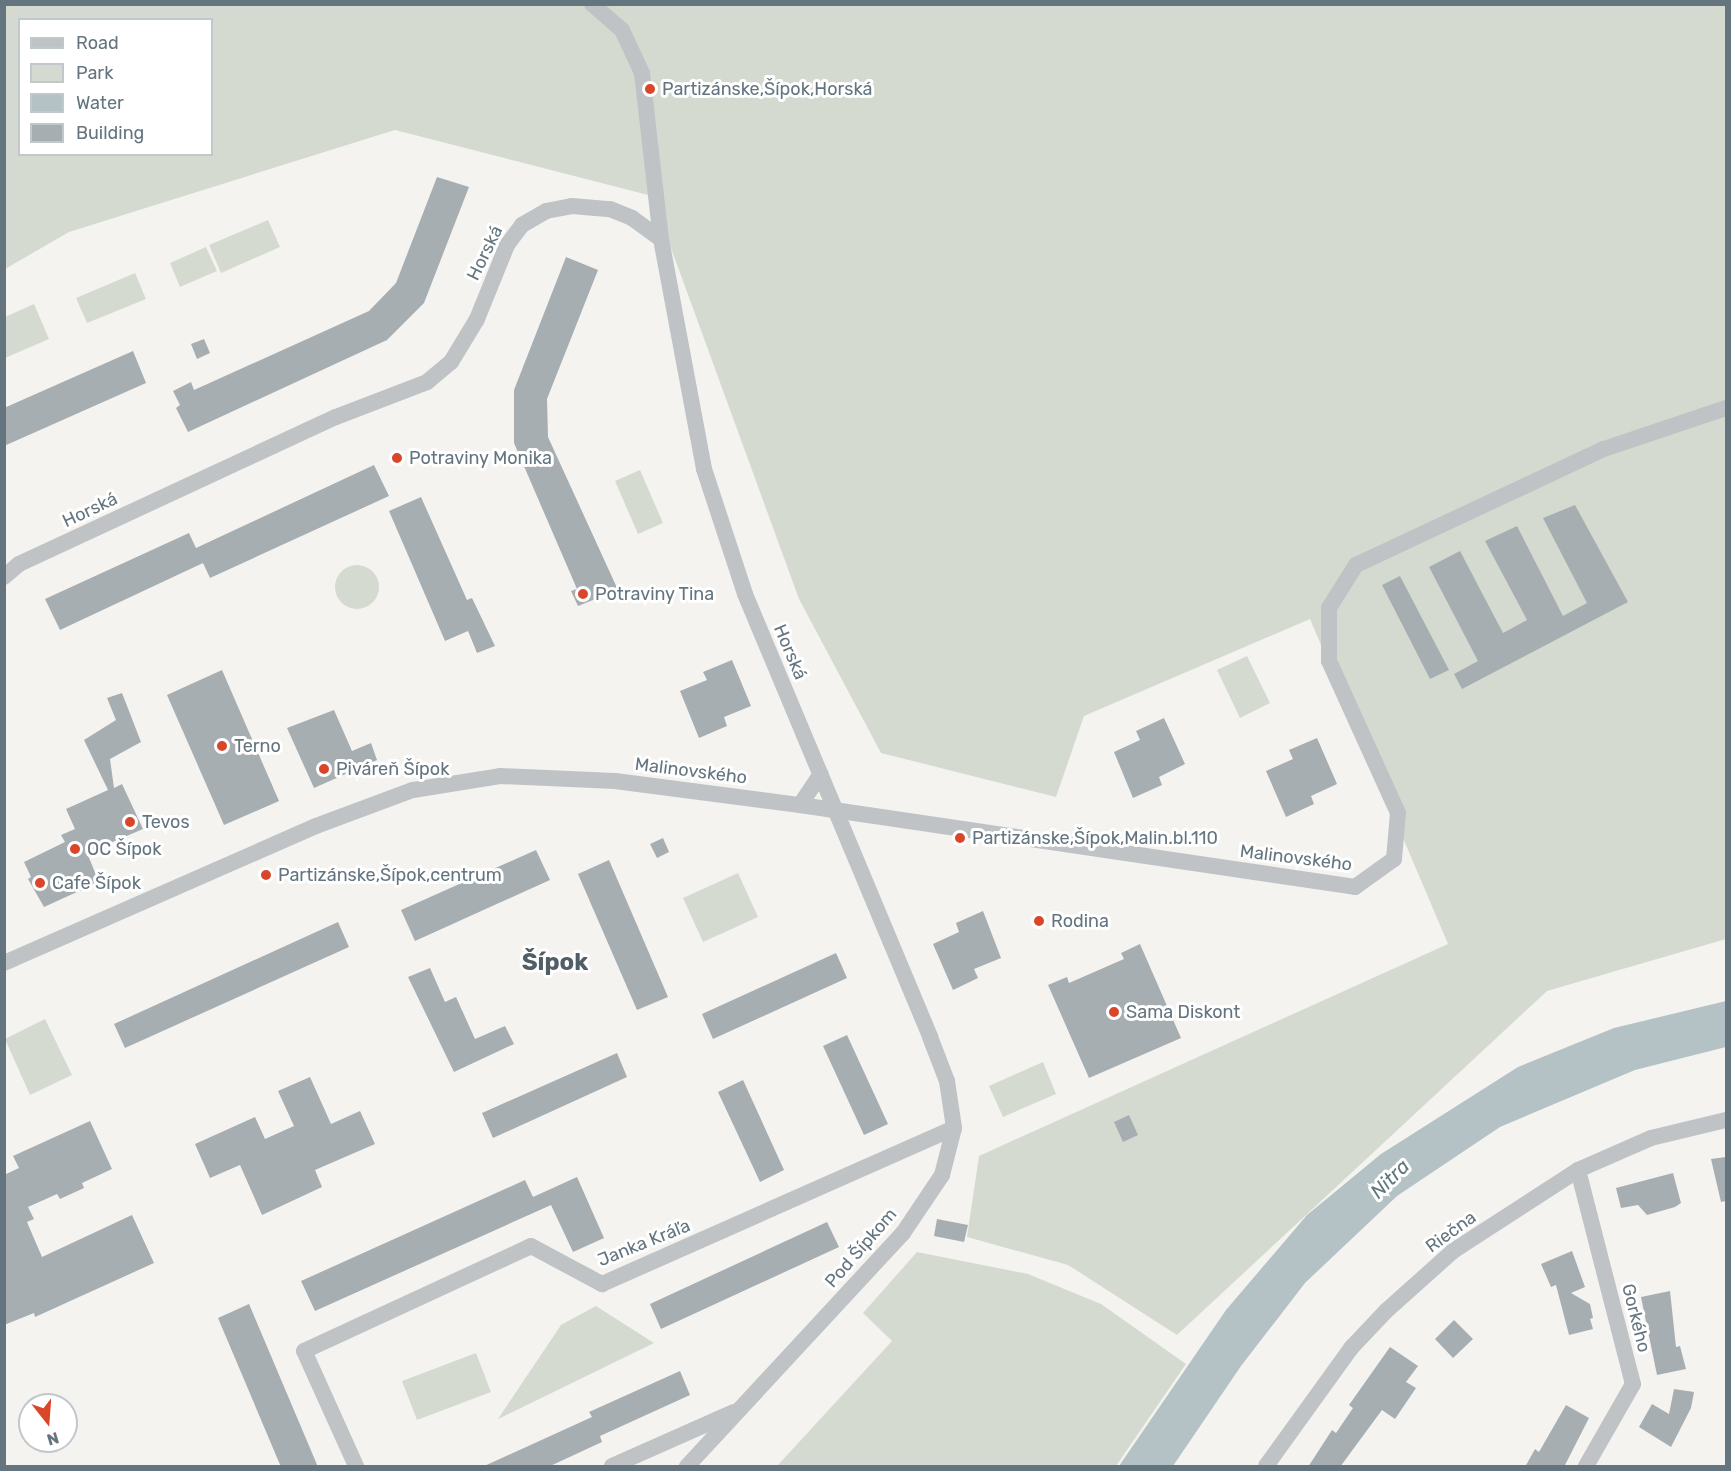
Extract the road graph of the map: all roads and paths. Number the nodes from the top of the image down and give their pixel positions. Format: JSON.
{"nodes":[{"id":1,"x":592,"y":4,"type":"edge"},
{"id":2,"x":661,"y":239,"type":"junction"},
{"id":3,"x":1726,"y":408,"type":"edge"},
{"id":4,"x":4,"y":577,"type":"edge"},
{"id":5,"x":821,"y":774,"type":"junction"},
{"id":6,"x":800,"y":805,"type":"junction"},
{"id":7,"x":839,"y":811,"type":"junction"},
{"id":8,"x":4,"y":963,"type":"edge"},
{"id":9,"x":1726,"y":1120,"type":"edge"},
{"id":10,"x":954,"y":1128,"type":"junction"},
{"id":11,"x":1578,"y":1170,"type":"junction"},
{"id":12,"x":743,"y":1408,"type":"junction"},
{"id":13,"x":356,"y":1467,"type":"edge"},
{"id":14,"x":612,"y":1467,"type":"edge"},
{"id":15,"x":687,"y":1467,"type":"edge"},
{"id":16,"x":1266,"y":1467,"type":"edge"},
{"id":17,"x":1586,"y":1467,"type":"edge"}],
"edges":[{"from":1,"to":2,"type":"street"},
{"from":2,"to":4,"type":"street","name":"Horská"},
{"from":2,"to":5,"type":"street","name":"Horská"},
{"from":3,"to":7,"type":"street","name":"Malinovského"},
{"from":5,"to":6,"type":"street"},
{"from":5,"to":7,"type":"street","name":"Horská"},
{"from":6,"to":7,"type":"street","name":"Malinovského"},
{"from":6,"to":8,"type":"street","name":"Malinovského"},
{"from":7,"to":10,"type":"street","name":"Pod Šípkom"},
{"from":9,"to":11,"type":"street","name":"Riečna"},
{"from":10,"to":12,"type":"street","name":"Pod Šípkom"},
{"from":10,"to":13,"type":"street","name":"Janka Kráľa"},
{"from":11,"to":16,"type":"street","name":"Riečna"},
{"from":11,"to":17,"type":"street","name":"Gorkého"},
{"from":12,"to":14,"type":"street"},
{"from":12,"to":15,"type":"street","name":"Pod Šípkom"}]}
